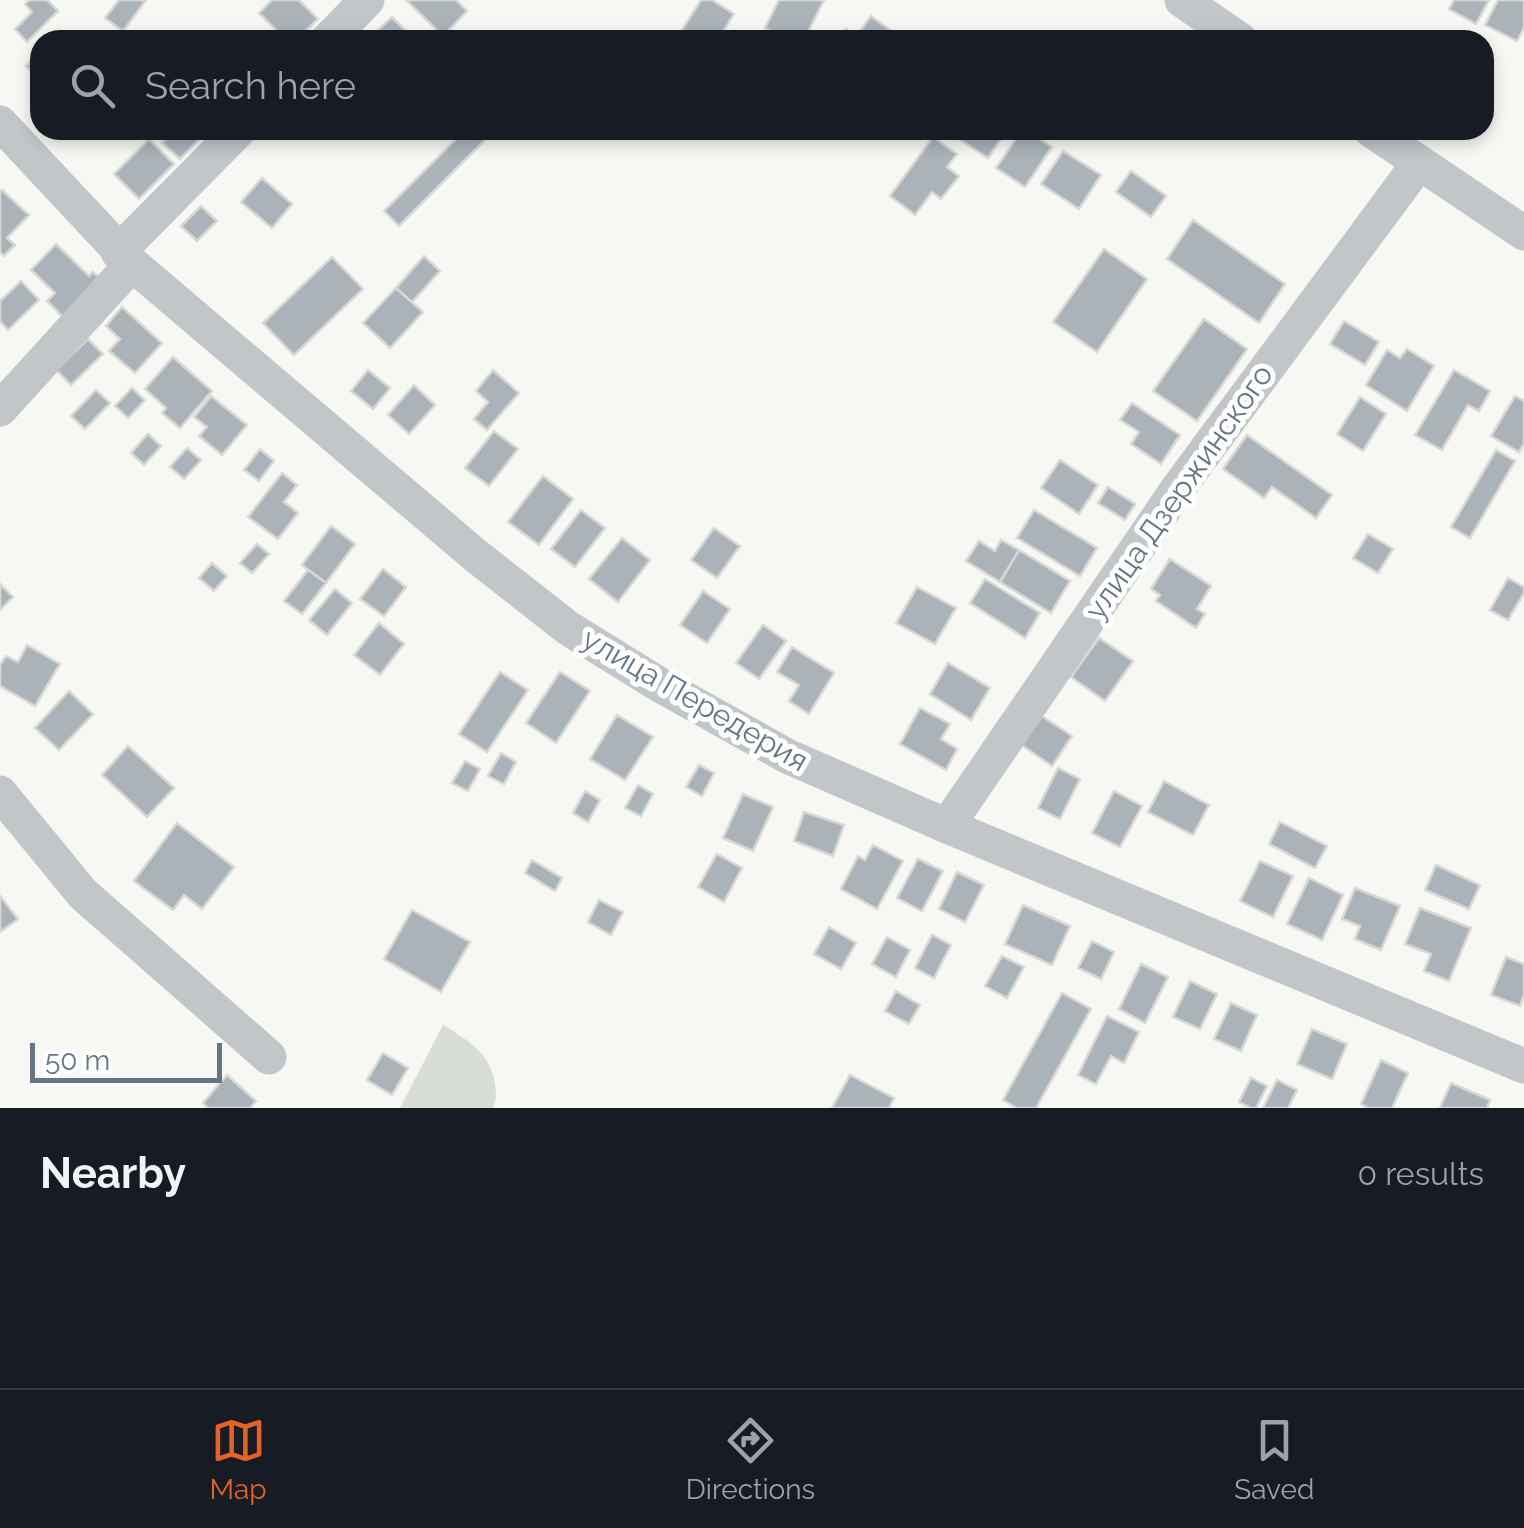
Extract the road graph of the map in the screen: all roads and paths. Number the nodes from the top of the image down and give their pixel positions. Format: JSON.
{"nodes":[{"id":1,"x":367,"y":0,"type":"edge"},
{"id":2,"x":1182,"y":0,"type":"edge"},
{"id":3,"x":338,"y":30,"type":"edge"},
{"id":4,"x":1226,"y":30,"type":"edge"},
{"id":5,"x":0,"y":123,"type":"edge"},
{"id":6,"x":229,"y":140,"type":"edge"},
{"id":7,"x":1386,"y":140,"type":"edge"},
{"id":8,"x":1419,"y":163,"type":"junction"},
{"id":9,"x":1519,"y":218,"type":"edge"},
{"id":10,"x":125,"y":258,"type":"junction"},
{"id":11,"x":0,"y":409,"type":"edge"},
{"id":12,"x":0,"y":793,"type":"edge"},
{"id":13,"x":947,"y":826,"type":"junction"},
{"id":14,"x":269,"y":1057,"type":"dead end"},
{"id":15,"x":1524,"y":1066,"type":"edge"}],
"edges":[{"from":1,"to":3,"type":"street"},
{"from":2,"to":4,"type":"street"},
{"from":5,"to":10,"type":"street","name":"улица Передерия"},
{"from":6,"to":10,"type":"street"},
{"from":7,"to":8,"type":"street"},
{"from":8,"to":9,"type":"street"},
{"from":8,"to":13,"type":"street","name":"улица Дзержинского"},
{"from":10,"to":11,"type":"street"},
{"from":10,"to":13,"type":"street","name":"улица Передерия"},
{"from":12,"to":14,"type":"street"},
{"from":13,"to":15,"type":"street","name":"улица Передерия"}]}
